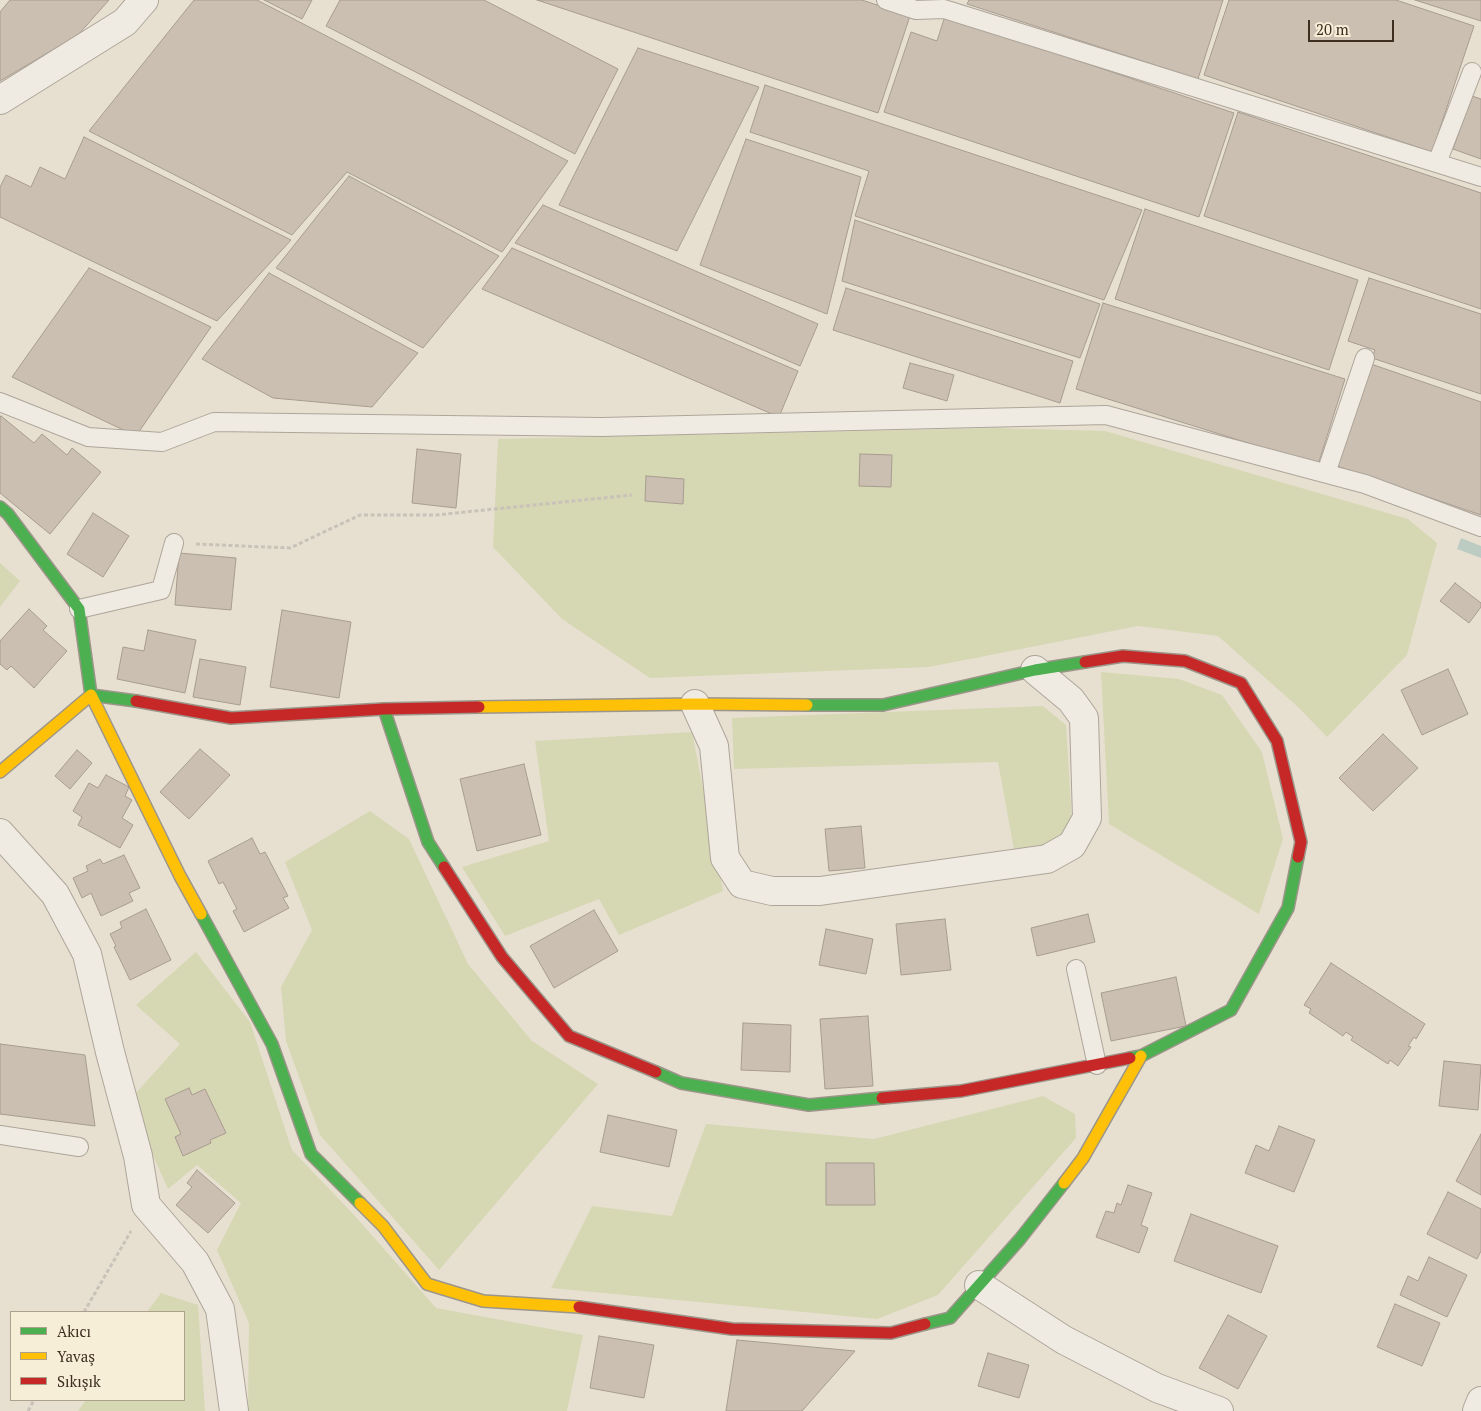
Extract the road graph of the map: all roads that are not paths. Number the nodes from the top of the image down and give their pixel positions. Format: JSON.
{"nodes":[{"id":1,"x":144,"y":0,"type":"edge"},
{"id":2,"x":886,"y":0,"type":"edge"},
{"id":3,"x":1472,"y":72,"type":"dead end"},
{"id":4,"x":0,"y":100,"type":"edge"},
{"id":5,"x":1437,"y":163,"type":"junction"},
{"id":6,"x":1481,"y":177,"type":"edge"},
{"id":7,"x":1365,"y":358,"type":"dead end"},
{"id":8,"x":0,"y":402,"type":"edge"},
{"id":9,"x":1326,"y":473,"type":"junction"},
{"id":10,"x":0,"y":507,"type":"edge"},
{"id":11,"x":1481,"y":528,"type":"edge"},
{"id":12,"x":174,"y":543,"type":"road end"},
{"id":13,"x":79,"y":609,"type":"junction"},
{"id":14,"x":1035,"y":670,"type":"junction"},
{"id":15,"x":92,"y":695,"type":"junction"},
{"id":16,"x":695,"y":704,"type":"junction"},
{"id":17,"x":384,"y":709,"type":"junction"},
{"id":18,"x":0,"y":772,"type":"edge"},
{"id":19,"x":0,"y":833,"type":"edge"},
{"id":20,"x":1076,"y":970,"type":"dead end"},
{"id":21,"x":1141,"y":1056,"type":"junction"},
{"id":22,"x":1097,"y":1065,"type":"junction"},
{"id":23,"x":0,"y":1135,"type":"edge"},
{"id":24,"x":79,"y":1147,"type":"dead end"},
{"id":25,"x":979,"y":1285,"type":"junction"},
{"id":26,"x":1481,"y":1401,"type":"edge"},
{"id":27,"x":234,"y":1411,"type":"edge"},
{"id":28,"x":1219,"y":1411,"type":"edge"},
{"id":29,"x":1477,"y":1411,"type":"edge"}],
"edges":[{"from":1,"to":4,"type":"street"},
{"from":2,"to":5,"type":"lane"},
{"from":3,"to":5,"type":"lane"},
{"from":5,"to":6,"type":"lane"},
{"from":7,"to":9,"type":"lane"},
{"from":8,"to":9,"type":"lane"},
{"from":9,"to":11,"type":"lane"},
{"from":10,"to":13,"type":"street"},
{"from":12,"to":13,"type":"lane"},
{"from":13,"to":15,"type":"street"},
{"from":14,"to":16,"type":"street"},
{"from":14,"to":16,"type":"street"},
{"from":14,"to":21,"type":"street"},
{"from":15,"to":17,"type":"street"},
{"from":15,"to":18,"type":"street"},
{"from":15,"to":25,"type":"street"},
{"from":16,"to":17,"type":"street"},
{"from":17,"to":22,"type":"street"},
{"from":19,"to":27,"type":"street"},
{"from":20,"to":22,"type":"lane"},
{"from":21,"to":22,"type":"street"},
{"from":21,"to":25,"type":"street"},
{"from":23,"to":24,"type":"lane"},
{"from":25,"to":28,"type":"street"},
{"from":26,"to":29,"type":"street"}]}
